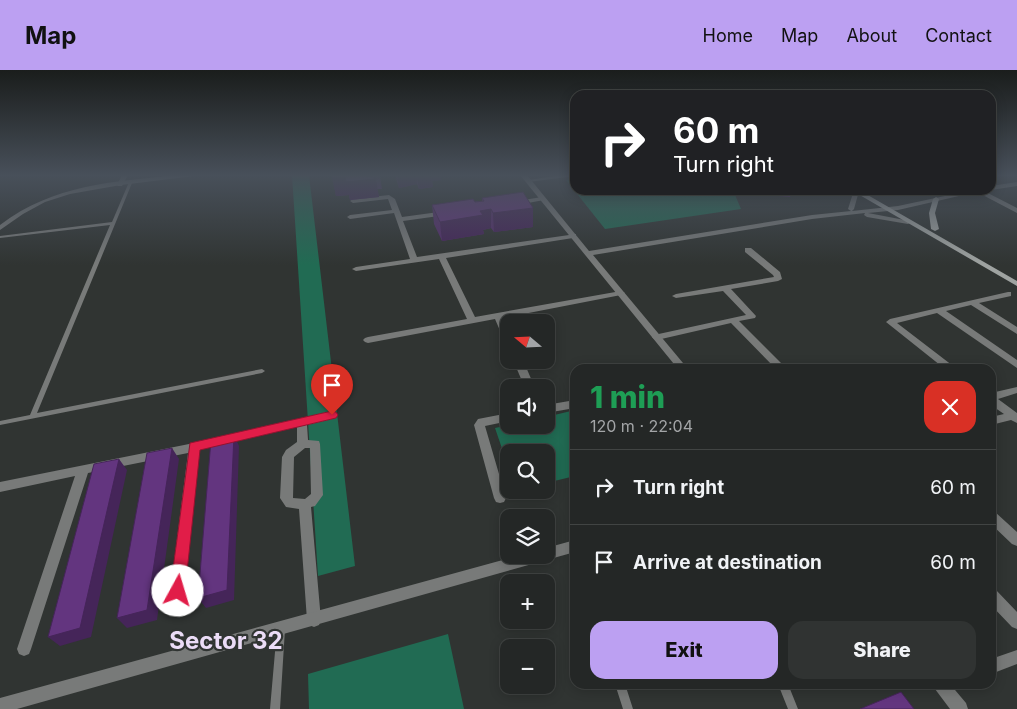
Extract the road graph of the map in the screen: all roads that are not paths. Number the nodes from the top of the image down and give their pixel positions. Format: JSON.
{"nodes":[{"id":1,"x":37,"y":205,"type":"edge"},
{"id":2,"x":121,"y":205,"type":"edge"},
{"id":3,"x":394,"y":205,"type":"edge"},
{"id":4,"x":547,"y":205,"type":"edge"},
{"id":5,"x":853,"y":205,"type":"edge"},
{"id":6,"x":876,"y":205,"type":"edge"},
{"id":7,"x":883,"y":205,"type":"edge"},
{"id":8,"x":897,"y":205,"type":"edge"},
{"id":9,"x":911,"y":205,"type":"edge"},
{"id":10,"x":934,"y":205,"type":"edge"},
{"id":11,"x":1006,"y":205,"type":"edge"},
{"id":12,"x":889,"y":206,"type":"junction"},
{"id":13,"x":898,"y":208,"type":"junction"},
{"id":14,"x":396,"y":211,"type":"junction"},
{"id":15,"x":458,"y":211,"type":"edge"},
{"id":16,"x":852,"y":211,"type":"junction"},
{"id":17,"x":1017,"y":211,"type":"edge"},
{"id":18,"x":350,"y":217,"type":"dead end"},
{"id":19,"x":400,"y":220,"type":"junction"},
{"id":20,"x":908,"y":222,"type":"junction"},
{"id":21,"x":113,"y":223,"type":"junction"},
{"id":22,"x":0,"y":228,"type":"edge"},
{"id":23,"x":935,"y":229,"type":"junction"},
{"id":24,"x":573,"y":236,"type":"junction"},
{"id":25,"x":0,"y":237,"type":"edge"},
{"id":26,"x":748,"y":250,"type":"dead end"},
{"id":27,"x":588,"y":254,"type":"junction"},
{"id":28,"x":442,"y":256,"type":"junction"},
{"id":29,"x":414,"y":260,"type":"junction"},
{"id":30,"x":356,"y":269,"type":"dead end"},
{"id":31,"x":1017,"y":277,"type":"edge"},
{"id":32,"x":1017,"y":284,"type":"edge"},
{"id":33,"x":725,"y":288,"type":"junction"},
{"id":34,"x":621,"y":294,"type":"junction"},
{"id":35,"x":1008,"y":294,"type":"dead end"},
{"id":36,"x":676,"y":296,"type":"dead end"},
{"id":37,"x":971,"y":302,"type":"junction"},
{"id":38,"x":938,"y":310,"type":"junction"},
{"id":39,"x":498,"y":316,"type":"junction"},
{"id":40,"x":500,"y":320,"type":"edge"},
{"id":41,"x":733,"y":320,"type":"junction"},
{"id":42,"x":472,"y":321,"type":"junction"},
{"id":43,"x":1017,"y":331,"type":"edge"},
{"id":44,"x":657,"y":337,"type":"junction"},
{"id":45,"x":368,"y":340,"type":"dead end"},
{"id":46,"x":679,"y":364,"type":"edge"},
{"id":47,"x":777,"y":364,"type":"edge"},
{"id":48,"x":945,"y":364,"type":"edge"},
{"id":49,"x":1017,"y":365,"type":"edge"},
{"id":50,"x":262,"y":370,"type":"dead end"},
{"id":51,"x":1017,"y":390,"type":"edge"},
{"id":52,"x":996,"y":396,"type":"edge"},
{"id":53,"x":996,"y":402,"type":"edge"},
{"id":54,"x":570,"y":405,"type":"edge"},
{"id":55,"x":555,"y":407,"type":"edge"},
{"id":56,"x":332,"y":415,"type":"dead end"},
{"id":57,"x":32,"y":417,"type":"junction"},
{"id":58,"x":1015,"y":417,"type":"edge"},
{"id":59,"x":500,"y":419,"type":"edge"},
{"id":60,"x":996,"y":419,"type":"edge"},
{"id":61,"x":302,"y":422,"type":"junction"},
{"id":62,"x":0,"y":423,"type":"edge"},
{"id":63,"x":303,"y":444,"type":"junction"},
{"id":64,"x":194,"y":447,"type":"junction"},
{"id":65,"x":82,"y":470,"type":"junction"},
{"id":66,"x":0,"y":487,"type":"edge"},
{"id":67,"x":500,"y":498,"type":"dead end"},
{"id":68,"x":305,"y":504,"type":"junction"},
{"id":69,"x":996,"y":521,"type":"edge"},
{"id":70,"x":1017,"y":540,"type":"edge"},
{"id":71,"x":570,"y":551,"type":"edge"},
{"id":72,"x":555,"y":553,"type":"edge"},
{"id":73,"x":510,"y":564,"type":"edge"},
{"id":74,"x":996,"y":600,"type":"edge"},
{"id":75,"x":175,"y":609,"type":"dead end"},
{"id":76,"x":314,"y":620,"type":"junction"},
{"id":77,"x":1017,"y":622,"type":"edge"},
{"id":78,"x":281,"y":629,"type":"junction"},
{"id":79,"x":24,"y":649,"type":"dead end"},
{"id":80,"x":1017,"y":657,"type":"edge"},
{"id":81,"x":996,"y":664,"type":"edge"},
{"id":82,"x":622,"y":689,"type":"edge"},
{"id":83,"x":786,"y":689,"type":"edge"},
{"id":84,"x":944,"y":689,"type":"edge"},
{"id":85,"x":0,"y":706,"type":"edge"},
{"id":86,"x":275,"y":709,"type":"edge"},
{"id":87,"x":628,"y":709,"type":"edge"},
{"id":88,"x":793,"y":709,"type":"edge"},
{"id":89,"x":960,"y":709,"type":"edge"}],
"edges":[{"from":1,"to":22,"type":"street"},
{"from":2,"to":21,"type":"lane"},
{"from":3,"to":14,"type":"street"},
{"from":4,"to":24,"type":"street"},
{"from":5,"to":16,"type":"street"},
{"from":6,"to":16,"type":"street"},
{"from":7,"to":12,"type":"street"},
{"from":8,"to":12,"type":"street"},
{"from":9,"to":13,"type":"street"},
{"from":10,"to":23,"type":"main road"},
{"from":11,"to":17,"type":"street"},
{"from":12,"to":13,"type":"main road"},
{"from":12,"to":16,"type":"street"},
{"from":12,"to":20,"type":"main road"},
{"from":13,"to":23,"type":"main road"},
{"from":14,"to":18,"type":"street"},
{"from":14,"to":19,"type":"street"},
{"from":15,"to":19,"type":"street"},
{"from":16,"to":20,"type":"street"},
{"from":16,"to":27,"type":"street"},
{"from":19,"to":29,"type":"street"},
{"from":20,"to":32,"type":"main road"},
{"from":21,"to":25,"type":"lane"},
{"from":21,"to":57,"type":"lane"},
{"from":23,"to":31,"type":"main road"},
{"from":24,"to":27,"type":"street"},
{"from":24,"to":28,"type":"street"},
{"from":26,"to":33,"type":"street"},
{"from":27,"to":34,"type":"street"},
{"from":28,"to":29,"type":"street"},
{"from":28,"to":42,"type":"street"},
{"from":29,"to":30,"type":"street"},
{"from":33,"to":36,"type":"street"},
{"from":33,"to":41,"type":"street"},
{"from":34,"to":39,"type":"street"},
{"from":34,"to":44,"type":"street"},
{"from":35,"to":37,"type":"street"},
{"from":37,"to":38,"type":"street"},
{"from":37,"to":43,"type":"street"},
{"from":38,"to":48,"type":"street"},
{"from":38,"to":49,"type":"street"},
{"from":39,"to":40,"type":"street"},
{"from":39,"to":42,"type":"street"},
{"from":41,"to":44,"type":"street"},
{"from":41,"to":47,"type":"street"},
{"from":42,"to":45,"type":"street"},
{"from":44,"to":46,"type":"street"},
{"from":50,"to":57,"type":"lane"},
{"from":51,"to":52,"type":"street"},
{"from":53,"to":58,"type":"street"},
{"from":54,"to":55,"type":"street"},
{"from":56,"to":61,"type":"street"},
{"from":57,"to":62,"type":"lane"},
{"from":58,"to":60,"type":"street"},
{"from":59,"to":67,"type":"street"},
{"from":61,"to":63,"type":"street"},
{"from":61,"to":64,"type":"street"},
{"from":63,"to":68,"type":"street"},
{"from":63,"to":68,"type":"street"},
{"from":64,"to":65,"type":"street"},
{"from":64,"to":75,"type":"street"},
{"from":65,"to":66,"type":"street"},
{"from":65,"to":79,"type":"street"},
{"from":68,"to":76,"type":"street"},
{"from":69,"to":70,"type":"street"},
{"from":71,"to":72,"type":"street"},
{"from":73,"to":76,"type":"street"},
{"from":74,"to":77,"type":"street"},
{"from":76,"to":78,"type":"street"},
{"from":78,"to":85,"type":"street"},
{"from":78,"to":86,"type":"lane"},
{"from":80,"to":81,"type":"street"},
{"from":82,"to":87,"type":"lane"},
{"from":83,"to":88,"type":"lane"},
{"from":84,"to":89,"type":"street"}]}
